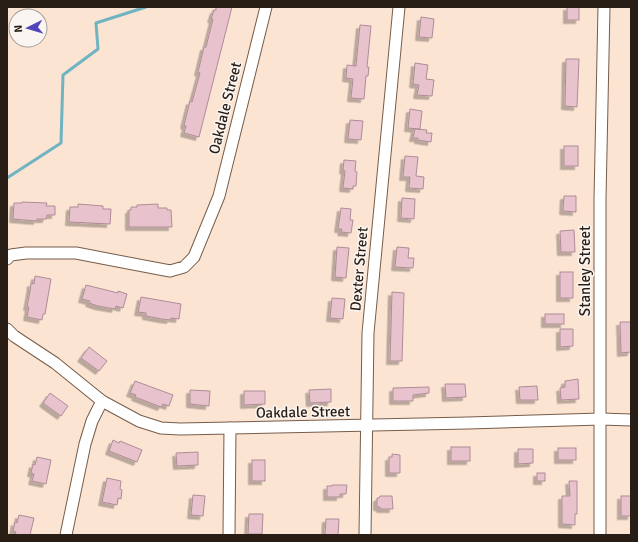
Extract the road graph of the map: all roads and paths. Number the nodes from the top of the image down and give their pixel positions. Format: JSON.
{"nodes":[{"id":1,"x":266,"y":7,"type":"edge"},
{"id":2,"x":399,"y":7,"type":"edge"},
{"id":3,"x":604,"y":7,"type":"edge"},
{"id":4,"x":7,"y":258,"type":"edge"},
{"id":5,"x":7,"y":329,"type":"edge"},
{"id":6,"x":102,"y":401,"type":"junction"},
{"id":7,"x":601,"y":419,"type":"junction"},
{"id":8,"x":631,"y":420,"type":"edge"},
{"id":9,"x":367,"y":426,"type":"junction"},
{"id":10,"x":230,"y":428,"type":"junction"},
{"id":11,"x":66,"y":535,"type":"edge"},
{"id":12,"x":229,"y":535,"type":"edge"},
{"id":13,"x":365,"y":535,"type":"edge"},
{"id":14,"x":600,"y":535,"type":"edge"}],
"edges":[{"from":1,"to":4,"type":"street","name":"Oakdale Street"},
{"from":2,"to":9,"type":"street","name":"Dexter Street"},
{"from":3,"to":7,"type":"street","name":"Stanley Street"},
{"from":5,"to":6,"type":"street","name":"Oakdale Street"},
{"from":6,"to":10,"type":"street","name":"Oakdale Street"},
{"from":6,"to":11,"type":"street"},
{"from":7,"to":8,"type":"street","name":"Oakdale Street"},
{"from":7,"to":9,"type":"street","name":"Oakdale Street"},
{"from":7,"to":14,"type":"street","name":"Stanley Street"},
{"from":9,"to":10,"type":"street","name":"Oakdale Street"},
{"from":9,"to":13,"type":"street","name":"Dexter Street"},
{"from":10,"to":12,"type":"street"}]}
